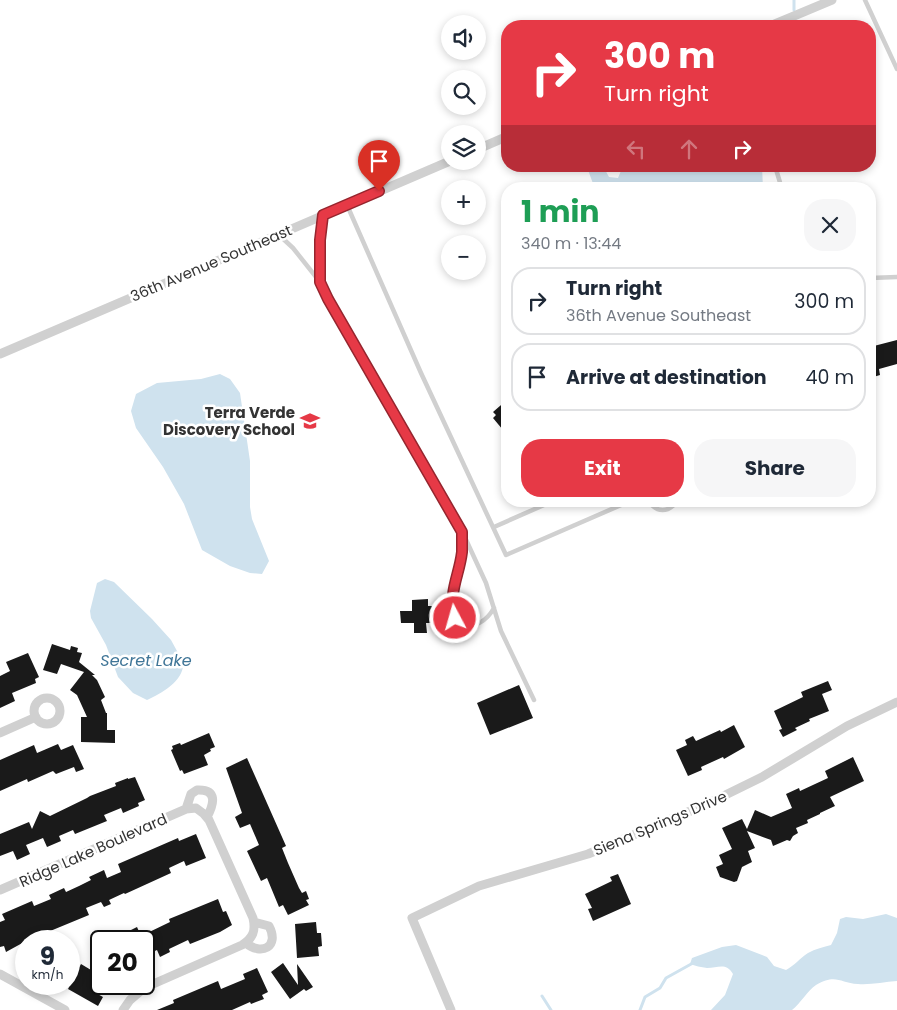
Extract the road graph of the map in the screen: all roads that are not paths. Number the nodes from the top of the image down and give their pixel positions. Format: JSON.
{"nodes":[{"id":1,"x":832,"y":0,"type":"edge"},
{"id":2,"x":865,"y":0,"type":"edge"},
{"id":3,"x":784,"y":20,"type":"edge"},
{"id":4,"x":874,"y":20,"type":"edge"},
{"id":5,"x":876,"y":24,"type":"edge"},
{"id":6,"x":897,"y":69,"type":"edge"},
{"id":7,"x":501,"y":139,"type":"edge"},
{"id":8,"x":486,"y":146,"type":"edge"},
{"id":9,"x":441,"y":165,"type":"edge"},
{"id":10,"x":346,"y":205,"type":"junction"},
{"id":11,"x":323,"y":215,"type":"junction"},
{"id":12,"x":278,"y":234,"type":"junction"},
{"id":13,"x":897,"y":277,"type":"edge"},
{"id":14,"x":876,"y":278,"type":"edge"},
{"id":15,"x":320,"y":282,"type":"junction"},
{"id":16,"x":0,"y":354,"type":"edge"},
{"id":17,"x":539,"y":507,"type":"edge"},
{"id":18,"x":617,"y":507,"type":"edge"},
{"id":19,"x":653,"y":507,"type":"edge"},
{"id":20,"x":673,"y":507,"type":"edge"},
{"id":21,"x":494,"y":527,"type":"junction"},
{"id":22,"x":462,"y":532,"type":"junction"},
{"id":23,"x":494,"y":608,"type":"junction"},
{"id":24,"x":534,"y":700,"type":"dead end"},
{"id":25,"x":897,"y":702,"type":"edge"},
{"id":26,"x":36,"y":717,"type":"dead end"},
{"id":27,"x":0,"y":733,"type":"edge"},
{"id":28,"x":186,"y":809,"type":"junction"},
{"id":29,"x":207,"y":818,"type":"junction"},
{"id":30,"x":0,"y":890,"type":"edge"},
{"id":31,"x":254,"y":922,"type":"junction"},
{"id":32,"x":246,"y":943,"type":"junction"},
{"id":33,"x":0,"y":974,"type":"edge"},
{"id":34,"x":48,"y":1006,"type":"edge"},
{"id":35,"x":66,"y":1010,"type":"edge"},
{"id":36,"x":123,"y":1010,"type":"edge"},
{"id":37,"x":451,"y":1010,"type":"edge"}],
"edges":[{"from":1,"to":3,"type":"street"},
{"from":2,"to":4,"type":"lane"},
{"from":5,"to":6,"type":"lane"},
{"from":7,"to":8,"type":"street"},
{"from":9,"to":10,"type":"street","name":"36th Avenue Southeast"},
{"from":10,"to":11,"type":"street","name":"36th Avenue Southeast"},
{"from":10,"to":21,"type":"lane"},
{"from":11,"to":12,"type":"street","name":"36th Avenue Southeast"},
{"from":11,"to":15,"type":"lane"},
{"from":12,"to":15,"type":"lane"},
{"from":12,"to":16,"type":"street","name":"36th Avenue Southeast"},
{"from":13,"to":14,"type":"lane"},
{"from":15,"to":22,"type":"lane"},
{"from":17,"to":21,"type":"lane"},
{"from":18,"to":21,"type":"lane"},
{"from":19,"to":20,"type":"lane"},
{"from":22,"to":23,"type":"lane"},
{"from":22,"to":23,"type":"lane"},
{"from":23,"to":24,"type":"lane"},
{"from":25,"to":37,"type":"street","name":"Siena Springs Drive"},
{"from":26,"to":27,"type":"street"},
{"from":28,"to":29,"type":"street"},
{"from":28,"to":29,"type":"street"},
{"from":28,"to":30,"type":"street","name":"Ridge Lake Boulevard"},
{"from":29,"to":31,"type":"street"},
{"from":31,"to":32,"type":"street"},
{"from":31,"to":32,"type":"street"},
{"from":32,"to":36,"type":"street"},
{"from":33,"to":34,"type":"street"},
{"from":34,"to":35,"type":"street"}]}
